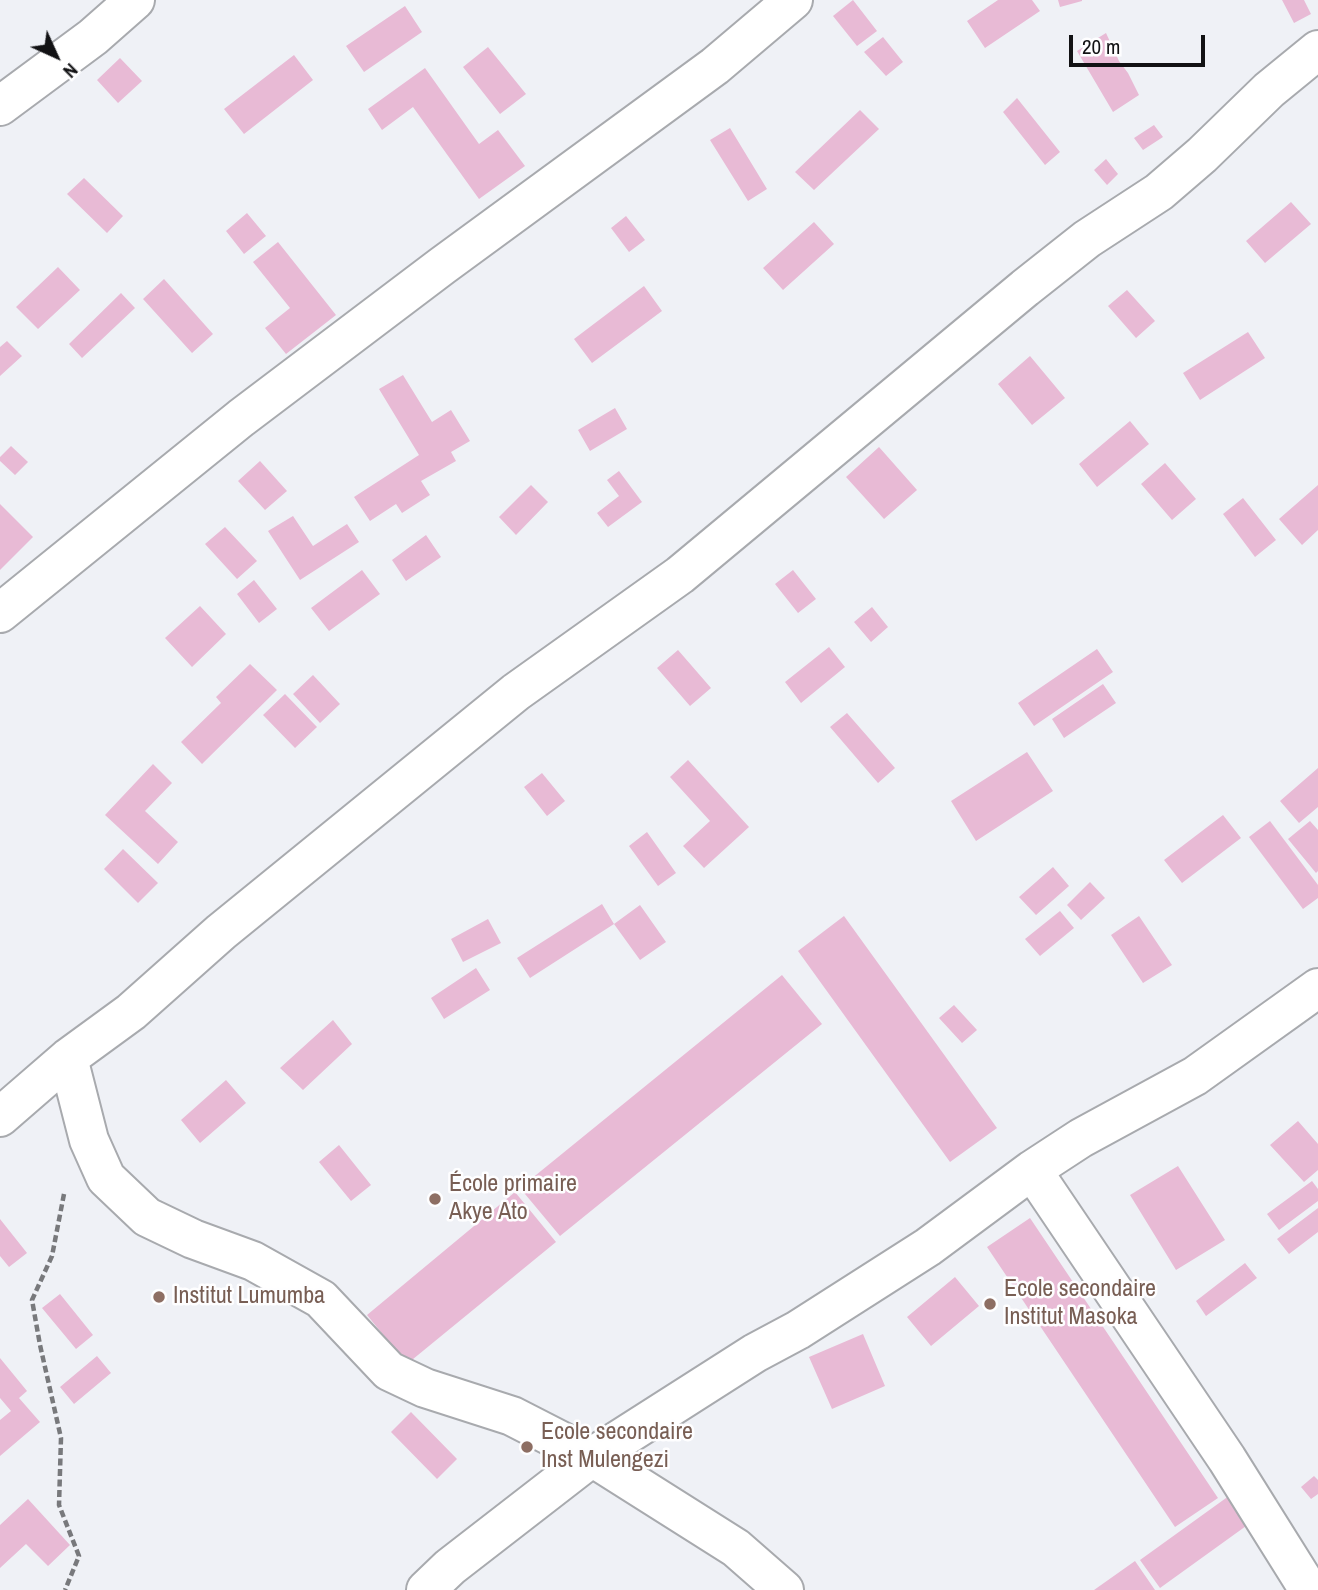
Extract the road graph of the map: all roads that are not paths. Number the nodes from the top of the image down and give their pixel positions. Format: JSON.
{"nodes":[{"id":1,"x":135,"y":0,"type":"edge"},
{"id":2,"x":793,"y":0,"type":"edge"},
{"id":3,"x":1318,"y":50,"type":"edge"},
{"id":4,"x":0,"y":106,"type":"edge"},
{"id":5,"x":0,"y":613,"type":"edge"},
{"id":6,"x":1318,"y":988,"type":"edge"},
{"id":7,"x":68,"y":1058,"type":"junction"},
{"id":8,"x":0,"y":1117,"type":"edge"},
{"id":9,"x":1032,"y":1170,"type":"junction"},
{"id":10,"x":592,"y":1457,"type":"junction"},
{"id":11,"x":426,"y":1590,"type":"edge"},
{"id":12,"x":784,"y":1590,"type":"edge"},
{"id":13,"x":1309,"y":1590,"type":"edge"}],
"edges":[{"from":1,"to":4,"type":"street"},
{"from":2,"to":5,"type":"street"},
{"from":3,"to":7,"type":"street"},
{"from":6,"to":9,"type":"street"},
{"from":7,"to":8,"type":"street"},
{"from":7,"to":10,"type":"street"},
{"from":9,"to":10,"type":"street"},
{"from":9,"to":13,"type":"street"},
{"from":10,"to":11,"type":"street"},
{"from":10,"to":12,"type":"street"}]}
